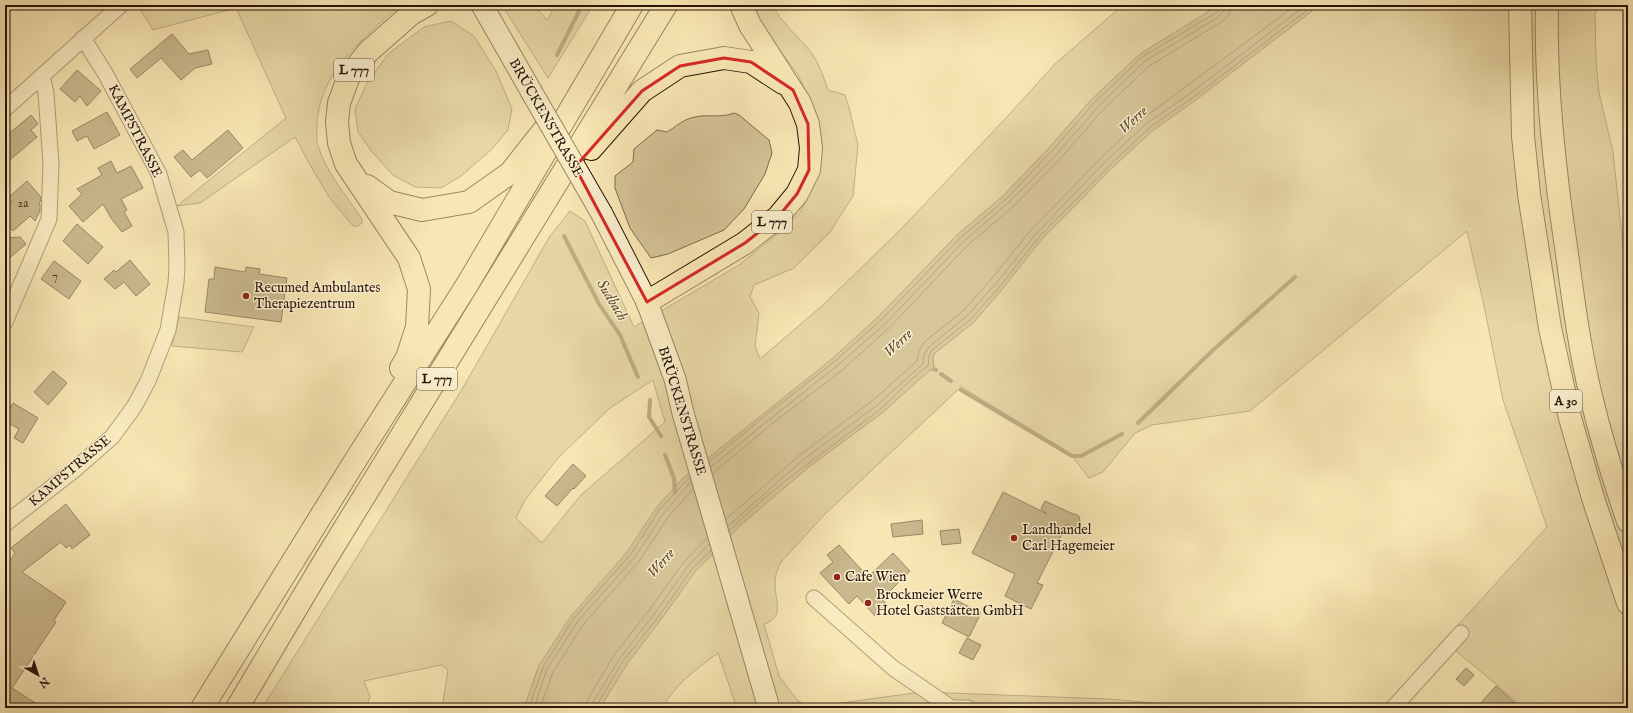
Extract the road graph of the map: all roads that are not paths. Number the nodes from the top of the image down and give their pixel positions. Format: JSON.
{"nodes":[{"id":1,"x":121,"y":5,"type":"edge"},
{"id":2,"x":427,"y":5,"type":"edge"},
{"id":3,"x":482,"y":5,"type":"edge"},
{"id":4,"x":632,"y":5,"type":"edge"},
{"id":5,"x":666,"y":5,"type":"edge"},
{"id":6,"x":741,"y":5,"type":"edge"},
{"id":7,"x":1520,"y":5,"type":"edge"},
{"id":8,"x":1547,"y":5,"type":"edge"},
{"id":9,"x":617,"y":30,"type":"junction"},
{"id":10,"x":83,"y":38,"type":"junction"},
{"id":11,"x":42,"y":76,"type":"junction"},
{"id":12,"x":793,"y":90,"type":"junction"},
{"id":13,"x":5,"y":109,"type":"edge"},
{"id":14,"x":346,"y":164,"type":"junction"},
{"id":15,"x":551,"y":194,"type":"junction"},
{"id":16,"x":647,"y":302,"type":"junction"},
{"id":17,"x":5,"y":322,"type":"edge"},
{"id":18,"x":355,"y":461,"type":"junction"},
{"id":19,"x":1628,"y":521,"type":"edge"},
{"id":20,"x":5,"y":524,"type":"edge"},
{"id":21,"x":814,"y":598,"type":"dead end"},
{"id":22,"x":1628,"y":603,"type":"edge"},
{"id":23,"x":1461,"y":633,"type":"dead end"},
{"id":24,"x":202,"y":708,"type":"edge"},
{"id":25,"x":237,"y":708,"type":"edge"},
{"id":26,"x":769,"y":708,"type":"edge"},
{"id":27,"x":948,"y":708,"type":"edge"},
{"id":28,"x":968,"y":708,"type":"edge"},
{"id":29,"x":1393,"y":708,"type":"edge"}],
"edges":[{"from":1,"to":10,"type":"street"},
{"from":2,"to":14,"type":"highway","number":"L 777"},
{"from":3,"to":16,"type":"main road","name":"BRÜCKENSTRASSE","bridge":true},
{"from":4,"to":9,"type":"highway","number":"L 777"},
{"from":5,"to":15,"type":"highway","number":"L 777"},
{"from":6,"to":12,"type":"highway","number":"L 777"},
{"from":7,"to":22,"type":"highway","number":"A 30"},
{"from":8,"to":19,"type":"highway","number":"A 30"},
{"from":9,"to":14,"type":"highway"},
{"from":9,"to":18,"type":"highway","number":"L 777"},
{"from":10,"to":11,"type":"street"},
{"from":10,"to":20,"type":"street","name":"KAMPSTRASSE"},
{"from":11,"to":13,"type":"street"},
{"from":11,"to":17,"type":"street"},
{"from":12,"to":15,"type":"highway"},
{"from":12,"to":16,"type":"highway","number":"L 777"},
{"from":14,"to":18,"type":"highway","number":"L 777"},
{"from":15,"to":25,"type":"highway","number":"L 777"},
{"from":16,"to":26,"type":"main road","name":"BRÜCKENSTRASSE"},
{"from":18,"to":24,"type":"highway","number":"L 777"},
{"from":21,"to":27,"type":"street"},
{"from":23,"to":29,"type":"street"},
{"from":27,"to":28,"type":"street"}]}
